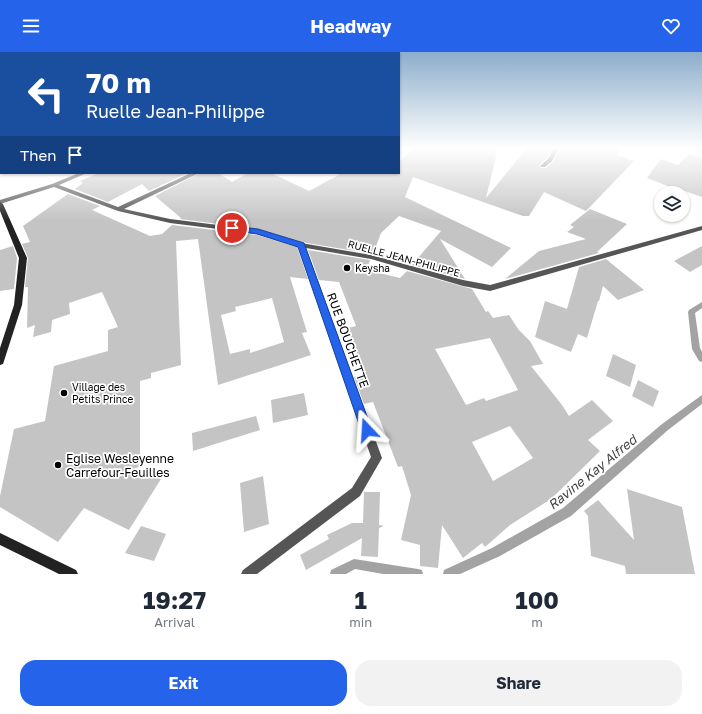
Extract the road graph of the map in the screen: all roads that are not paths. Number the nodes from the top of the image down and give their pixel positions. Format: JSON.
{"nodes":[{"id":1,"x":82,"y":174,"type":"edge"},
{"id":2,"x":194,"y":174,"type":"edge"},
{"id":3,"x":54,"y":185,"type":"junction"},
{"id":4,"x":0,"y":203,"type":"edge"},
{"id":5,"x":118,"y":209,"type":"junction"},
{"id":6,"x":702,"y":228,"type":"edge"},
{"id":7,"x":301,"y":245,"type":"junction"},
{"id":8,"x":0,"y":361,"type":"edge"},
{"id":9,"x":0,"y":539,"type":"edge"},
{"id":10,"x":72,"y":574,"type":"edge"},
{"id":11,"x":247,"y":574,"type":"edge"}],
"edges":[{"from":1,"to":3,"type":"street"},
{"from":2,"to":5,"type":"street"},
{"from":3,"to":4,"type":"street"},
{"from":3,"to":5,"type":"street","name":"RUELLE JEAN-PHILIPPE"},
{"from":4,"to":8,"type":"street"},
{"from":5,"to":7,"type":"street","name":"RUELLE JEAN-PHILIPPE"},
{"from":6,"to":7,"type":"street","name":"RUELLE JEAN-PHILIPPE"},
{"from":7,"to":11,"type":"street","name":"RUE BOUCHETTE"},
{"from":9,"to":10,"type":"street"}]}
